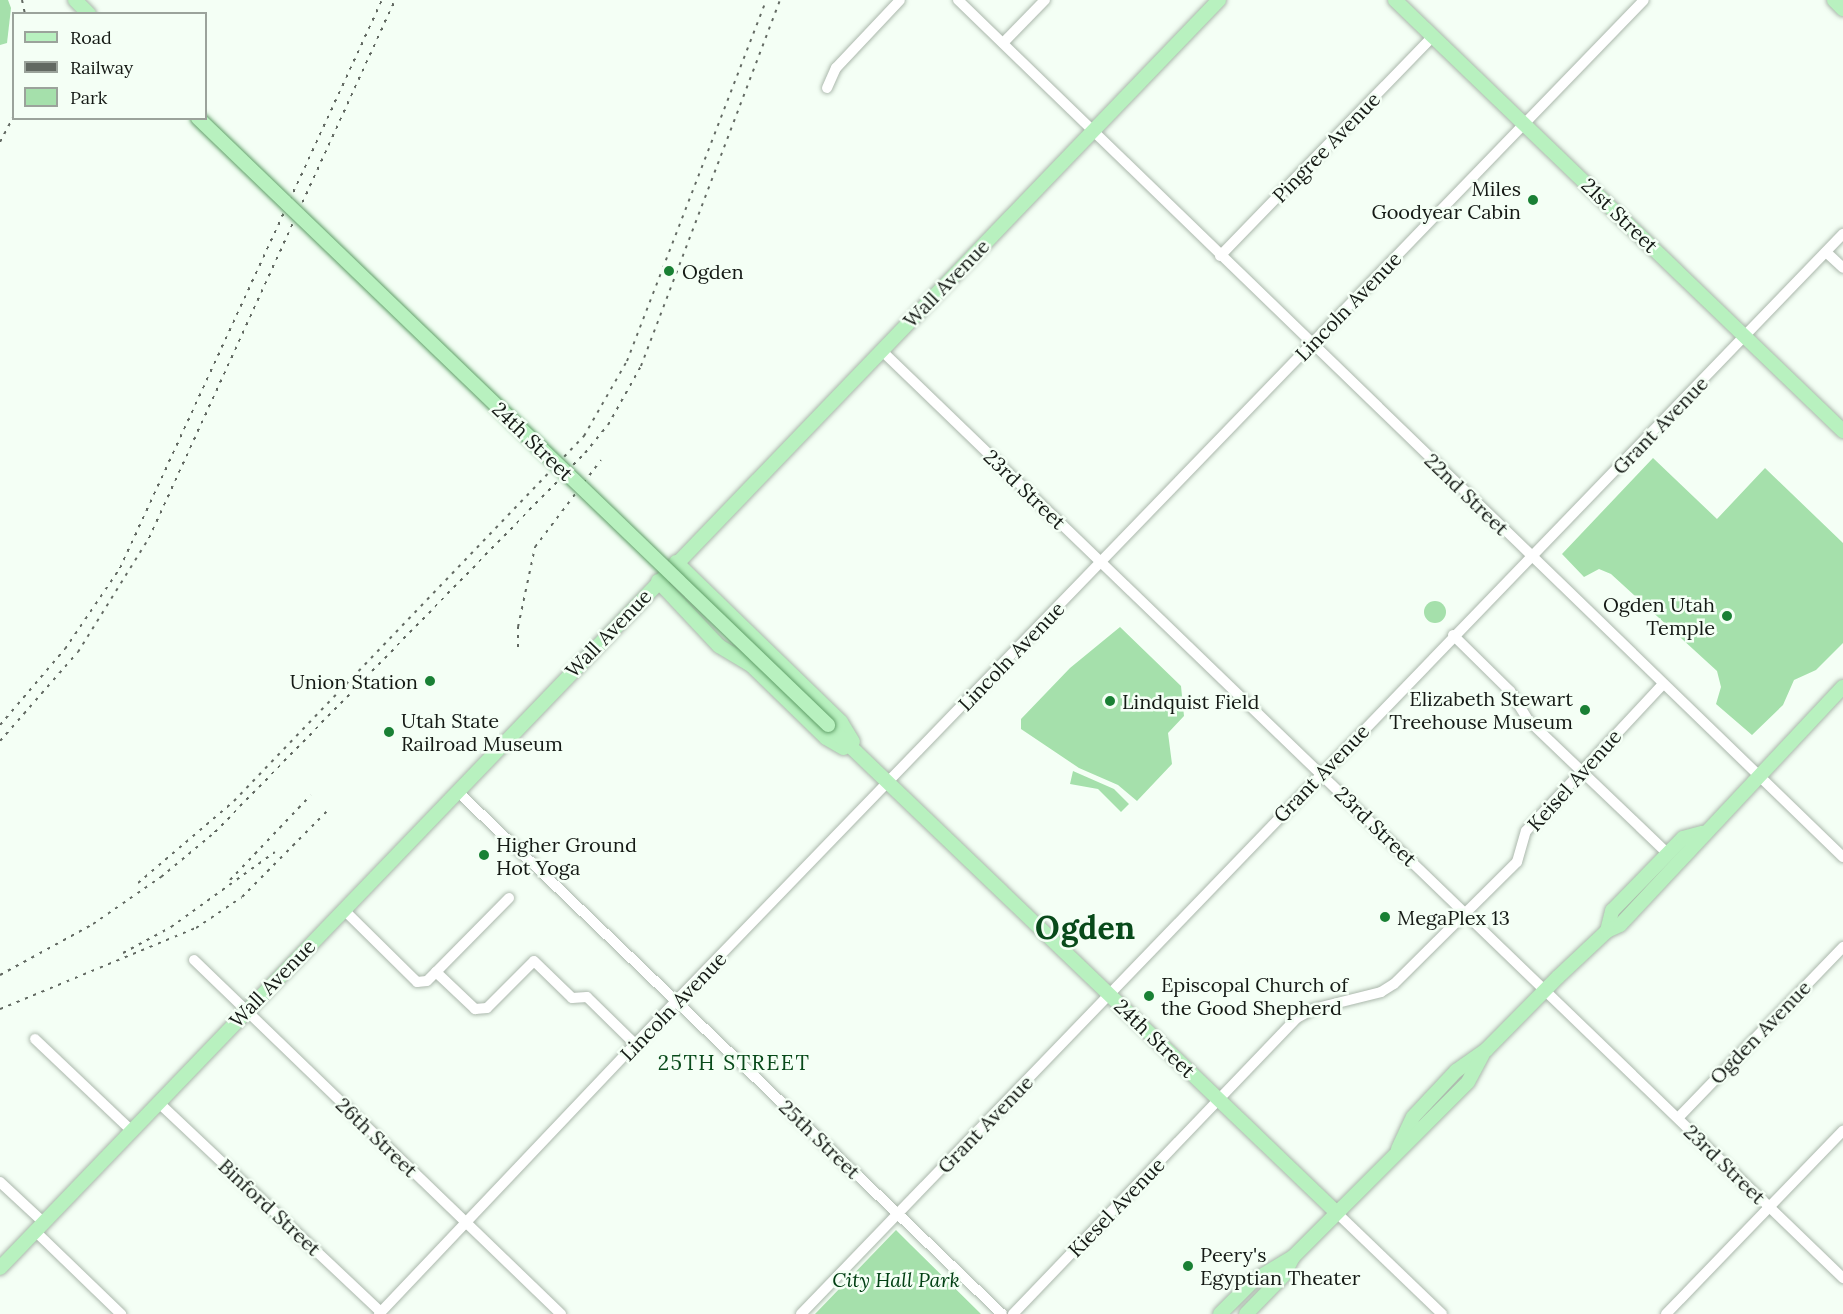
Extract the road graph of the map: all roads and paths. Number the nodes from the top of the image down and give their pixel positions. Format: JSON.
{"nodes":[{"id":1,"x":75,"y":0,"type":"edge"},
{"id":2,"x":900,"y":0,"type":"edge"},
{"id":3,"x":958,"y":0,"type":"edge"},
{"id":4,"x":1045,"y":0,"type":"edge"},
{"id":5,"x":1219,"y":0,"type":"edge"},
{"id":6,"x":1395,"y":0,"type":"edge"},
{"id":7,"x":1644,"y":0,"type":"edge"},
{"id":8,"x":1834,"y":0,"type":"edge"},
{"id":9,"x":1843,"y":9,"type":"edge"},
{"id":10,"x":87,"y":12,"type":"edge"},
{"id":11,"x":1432,"y":37,"type":"junction"},
{"id":12,"x":1003,"y":43,"type":"junction"},
{"id":13,"x":827,"y":88,"type":"dead end"},
{"id":14,"x":200,"y":120,"type":"edge"},
{"id":15,"x":1525,"y":124,"type":"junction"},
{"id":16,"x":1093,"y":130,"type":"junction"},
{"id":17,"x":1843,"y":234,"type":"edge"},
{"id":18,"x":1830,"y":248,"type":"junction"},
{"id":19,"x":1843,"y":253,"type":"edge"},
{"id":20,"x":1220,"y":256,"type":"junction"},
{"id":21,"x":1843,"y":268,"type":"edge"},
{"id":22,"x":1745,"y":337,"type":"junction"},
{"id":23,"x":1312,"y":344,"type":"junction"},
{"id":24,"x":881,"y":350,"type":"junction"},
{"id":25,"x":1843,"y":431,"type":"edge"},
{"id":26,"x":1532,"y":556,"type":"junction"},
{"id":27,"x":676,"y":562,"type":"junction"},
{"id":28,"x":1102,"y":563,"type":"junction"},
{"id":29,"x":658,"y":581,"type":"junction"},
{"id":30,"x":1453,"y":635,"type":"junction"},
{"id":31,"x":1663,"y":684,"type":"junction"},
{"id":32,"x":1843,"y":687,"type":"edge"},
{"id":33,"x":868,"y":764,"type":"junction"},
{"id":34,"x":1579,"y":771,"type":"junction"},
{"id":35,"x":1321,"y":773,"type":"junction"},
{"id":36,"x":1758,"y":775,"type":"junction"},
{"id":37,"x":888,"y":783,"type":"junction"},
{"id":38,"x":457,"y":790,"type":"junction"},
{"id":39,"x":1702,"y":833,"type":"junction"},
{"id":40,"x":1668,"y":854,"type":"junction"},
{"id":41,"x":1843,"y":857,"type":"edge"},
{"id":42,"x":509,"y":898,"type":"dead end"},
{"id":43,"x":343,"y":909,"type":"junction"},
{"id":44,"x":1466,"y":913,"type":"junction"},
{"id":45,"x":1607,"y":931,"type":"junction"},
{"id":46,"x":1843,"y":947,"type":"edge"},
{"id":47,"x":194,"y":960,"type":"dead end"},
{"id":48,"x":436,"y":972,"type":"junction"},
{"id":49,"x":1546,"y":990,"type":"junction"},
{"id":50,"x":1110,"y":995,"type":"junction"},
{"id":51,"x":676,"y":1001,"type":"junction"},
{"id":52,"x":246,"y":1010,"type":"junction"},
{"id":53,"x":35,"y":1039,"type":"dead end"},
{"id":54,"x":635,"y":1044,"type":"junction"},
{"id":55,"x":1219,"y":1100,"type":"junction"},
{"id":56,"x":158,"y":1102,"type":"junction"},
{"id":57,"x":1678,"y":1118,"type":"junction"},
{"id":58,"x":131,"y":1131,"type":"junction"},
{"id":59,"x":1843,"y":1131,"type":"edge"},
{"id":60,"x":0,"y":1182,"type":"edge"},
{"id":61,"x":1769,"y":1207,"type":"junction"},
{"id":62,"x":1336,"y":1212,"type":"junction"},
{"id":63,"x":897,"y":1214,"type":"junction"},
{"id":64,"x":467,"y":1223,"type":"junction"},
{"id":65,"x":39,"y":1227,"type":"junction"},
{"id":66,"x":1293,"y":1257,"type":"junction"},
{"id":67,"x":0,"y":1268,"type":"edge"},
{"id":68,"x":1843,"y":1278,"type":"edge"},
{"id":69,"x":380,"y":1313,"type":"edge"},
{"id":70,"x":121,"y":1314,"type":"edge"},
{"id":71,"x":561,"y":1314,"type":"edge"},
{"id":72,"x":801,"y":1314,"type":"edge"},
{"id":73,"x":1002,"y":1314,"type":"edge"},
{"id":74,"x":1013,"y":1314,"type":"edge"},
{"id":75,"x":1220,"y":1314,"type":"edge"},
{"id":76,"x":1246,"y":1314,"type":"edge"},
{"id":77,"x":1442,"y":1314,"type":"edge"},
{"id":78,"x":1666,"y":1314,"type":"edge"}],
"edges":[{"from":1,"to":10,"type":"main road"},
{"from":2,"to":13,"type":"street"},
{"from":3,"to":12,"type":"street","name":"22nd Street"},
{"from":4,"to":12,"type":"street"},
{"from":5,"to":16,"type":"main road","name":"Wall Avenue"},
{"from":6,"to":11,"type":"main road","name":"21st Street"},
{"from":7,"to":15,"type":"street","name":"Lincoln Avenue"},
{"from":8,"to":9,"type":"main road"},
{"from":11,"to":15,"type":"main road","name":"21st Street"},
{"from":11,"to":20,"type":"street","name":"Pingree Avenue"},
{"from":12,"to":16,"type":"street","name":"22nd Street"},
{"from":14,"to":33,"type":"main road","name":"24th Street","bridge":true},
{"from":15,"to":22,"type":"main road","name":"21st Street"},
{"from":15,"to":23,"type":"street","name":"Lincoln Avenue"},
{"from":16,"to":20,"type":"street","name":"22nd Street"},
{"from":16,"to":24,"type":"main road","name":"Wall Avenue"},
{"from":17,"to":18,"type":"street","name":"Grant Avenue"},
{"from":18,"to":19,"type":"street"},
{"from":18,"to":21,"type":"street"},
{"from":18,"to":22,"type":"street","name":"Grant Avenue"},
{"from":20,"to":23,"type":"street","name":"22nd Street"},
{"from":22,"to":25,"type":"main road","name":"21st Street"},
{"from":22,"to":26,"type":"street","name":"Grant Avenue"},
{"from":23,"to":26,"type":"street","name":"22nd Street"},
{"from":23,"to":28,"type":"street","name":"Lincoln Avenue"},
{"from":24,"to":27,"type":"main road","name":"Wall Avenue"},
{"from":24,"to":28,"type":"street","name":"23rd Street"},
{"from":26,"to":30,"type":"street","name":"Grant Avenue"},
{"from":26,"to":31,"type":"street","name":"22nd Street"},
{"from":27,"to":29,"type":"main road","name":"Wall Avenue"},
{"from":27,"to":33,"type":"main road","name":"24th Street"},
{"from":28,"to":35,"type":"street","name":"23rd Street"},
{"from":28,"to":37,"type":"street","name":"Lincoln Avenue"},
{"from":29,"to":33,"type":"main road","name":"24th Street"},
{"from":29,"to":38,"type":"main road","name":"Wall Avenue"},
{"from":30,"to":34,"type":"street"},
{"from":30,"to":35,"type":"street","name":"Grant Avenue"},
{"from":31,"to":34,"type":"street","name":"Keisel Avenue"},
{"from":31,"to":36,"type":"street","name":"22nd Street"},
{"from":32,"to":36,"type":"main road"},
{"from":33,"to":37,"type":"main road","name":"24th Street"},
{"from":34,"to":40,"type":"street"},
{"from":34,"to":44,"type":"street","name":"Keisel Avenue"},
{"from":35,"to":44,"type":"street","name":"23rd Street"},
{"from":35,"to":50,"type":"street","name":"Grant Avenue"},
{"from":36,"to":39,"type":"main road"},
{"from":36,"to":41,"type":"street","name":"22nd Street"},
{"from":37,"to":50,"type":"main road","name":"24th Street"},
{"from":37,"to":51,"type":"street","name":"Lincoln Avenue"},
{"from":38,"to":43,"type":"main road","name":"Wall Avenue"},
{"from":38,"to":51,"type":"street","name":"25th Street"},
{"from":39,"to":40,"type":"main road"},
{"from":39,"to":45,"type":"main road"},
{"from":40,"to":45,"type":"main road"},
{"from":42,"to":48,"type":"street"},
{"from":43,"to":48,"type":"street"},
{"from":43,"to":52,"type":"main road","name":"Wall Avenue"},
{"from":44,"to":49,"type":"street","name":"23rd Street"},
{"from":44,"to":55,"type":"street","name":"Keisel Avenue"},
{"from":45,"to":49,"type":"main road"},
{"from":46,"to":57,"type":"street","name":"Ogden Avenue"},
{"from":47,"to":52,"type":"street","name":"26th Street"},
{"from":48,"to":54,"type":"street"},
{"from":49,"to":57,"type":"street","name":"23rd Street"},
{"from":49,"to":62,"type":"main road"},
{"from":50,"to":55,"type":"main road","name":"24th Street"},
{"from":50,"to":63,"type":"street","name":"Grant Avenue"},
{"from":51,"to":54,"type":"street","name":"Lincoln Avenue"},
{"from":51,"to":63,"type":"street","name":"25th Street"},
{"from":52,"to":56,"type":"main road","name":"Wall Avenue"},
{"from":52,"to":64,"type":"street","name":"26th Street"},
{"from":53,"to":58,"type":"street"},
{"from":54,"to":64,"type":"street","name":"Lincoln Avenue"},
{"from":55,"to":62,"type":"main road","name":"24th Street"},
{"from":55,"to":74,"type":"street","name":"Kiesel Avenue"},
{"from":56,"to":58,"type":"main road","name":"Wall Avenue"},
{"from":56,"to":69,"type":"street","name":"Binford Street"},
{"from":57,"to":61,"type":"street","name":"23rd Street"},
{"from":58,"to":65,"type":"main road","name":"Wall Avenue"},
{"from":59,"to":61,"type":"street"},
{"from":60,"to":65,"type":"street"},
{"from":61,"to":68,"type":"street","name":"23rd Street"},
{"from":61,"to":78,"type":"street"},
{"from":62,"to":66,"type":"main road"},
{"from":62,"to":77,"type":"street","name":"24th Street"},
{"from":63,"to":72,"type":"street","name":"Grant Avenue"},
{"from":63,"to":73,"type":"street","name":"25th Street"},
{"from":64,"to":69,"type":"street","name":"Lincoln Avenue"},
{"from":64,"to":71,"type":"street","name":"26th Street"},
{"from":65,"to":67,"type":"main road","name":"Wall Avenue"},
{"from":65,"to":70,"type":"street"},
{"from":66,"to":75,"type":"main road"},
{"from":66,"to":76,"type":"main road"}]}
